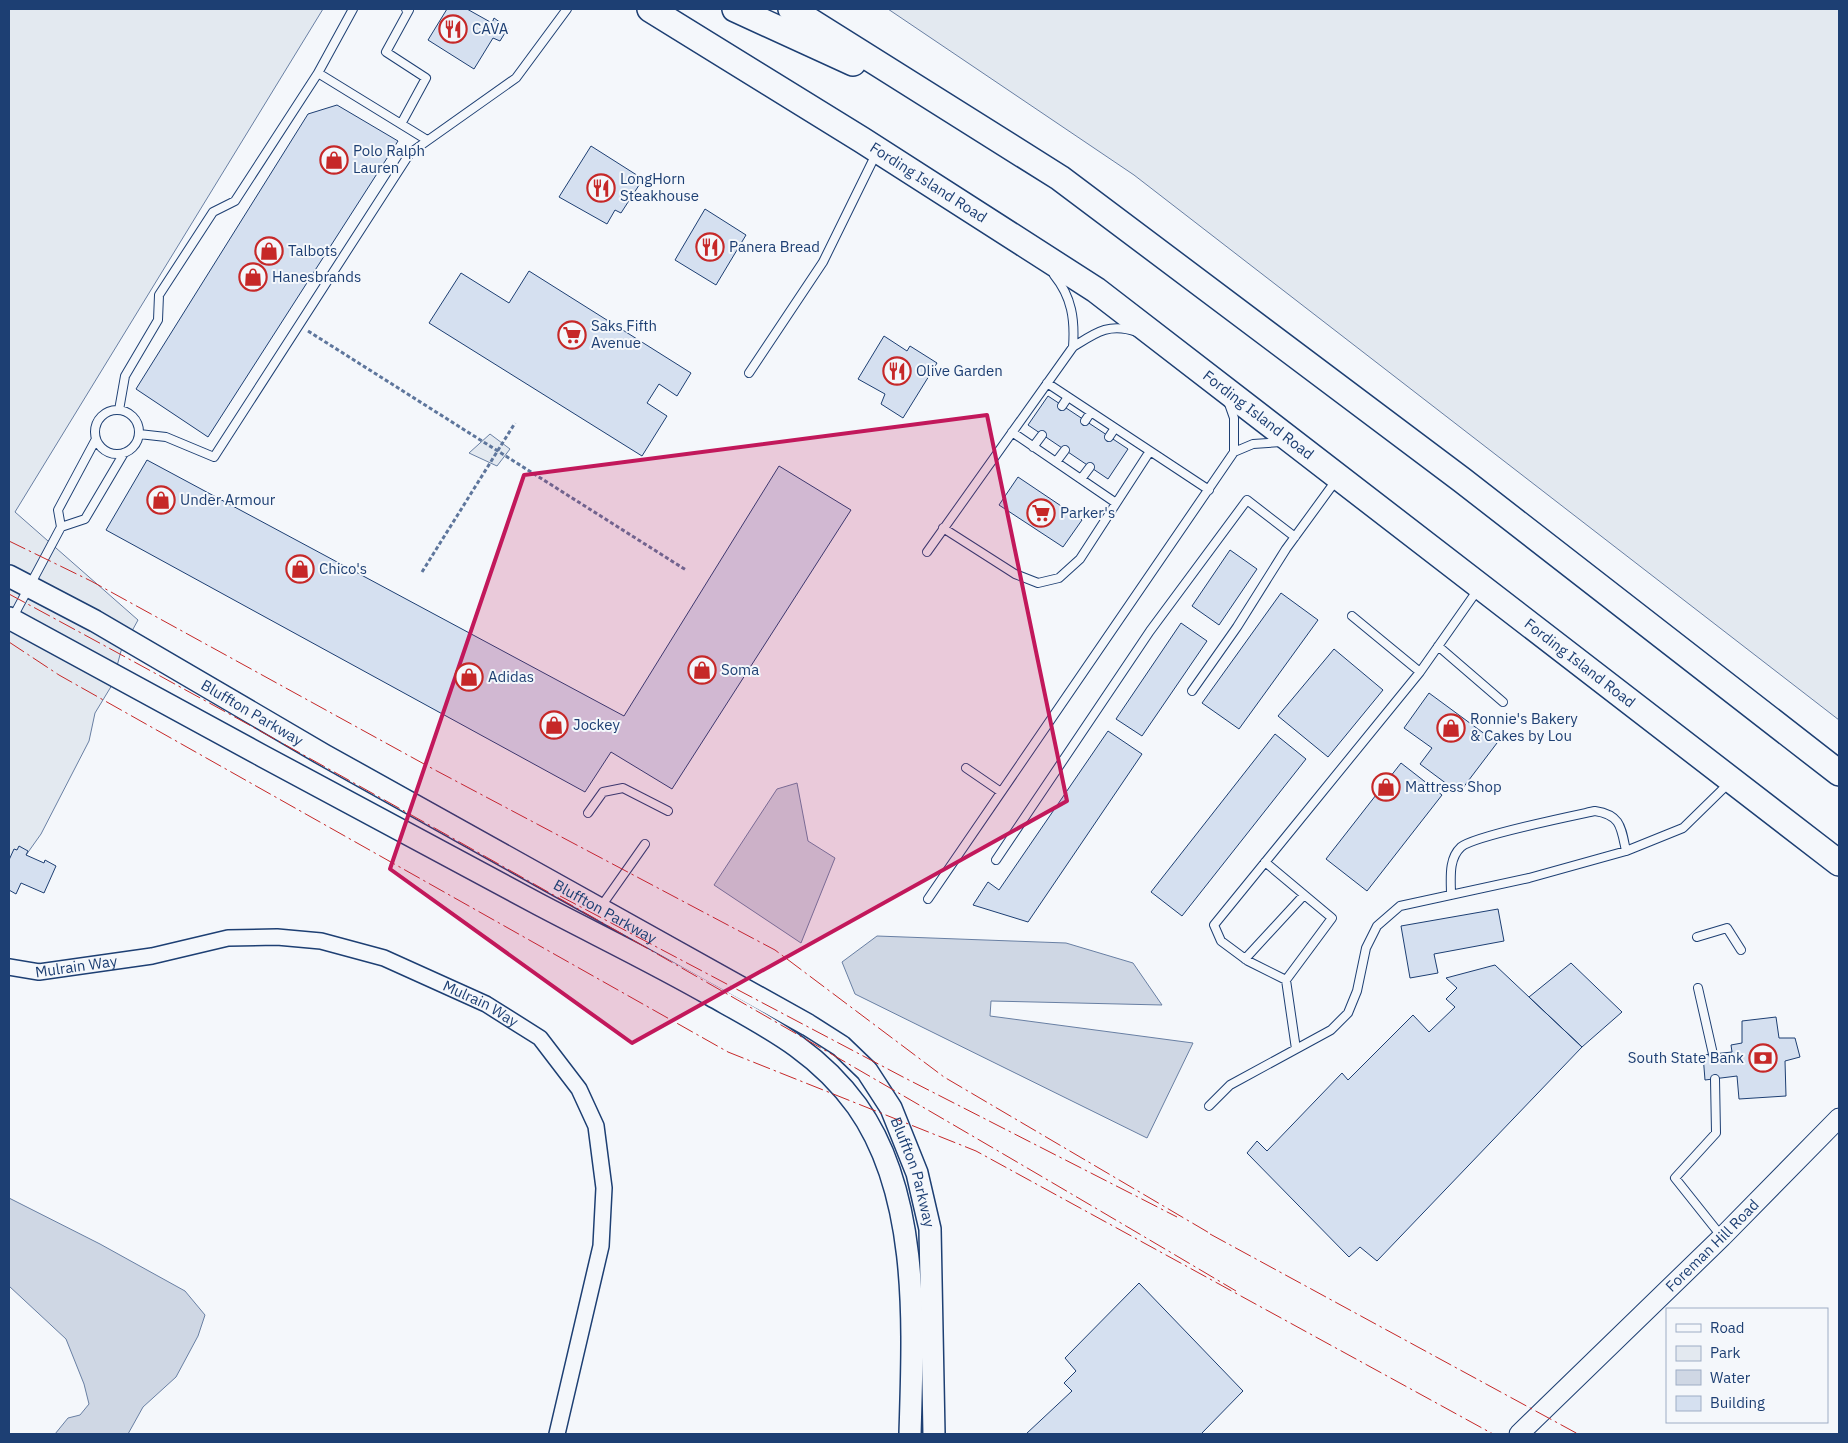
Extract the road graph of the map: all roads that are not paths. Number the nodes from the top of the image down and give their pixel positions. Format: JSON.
{"nodes":[{"id":1,"x":353,"y":9,"type":"edge"},
{"id":2,"x":406,"y":9,"type":"edge"},
{"id":3,"x":567,"y":9,"type":"edge"},
{"id":4,"x":650,"y":9,"type":"edge"},
{"id":5,"x":735,"y":9,"type":"edge"},
{"id":6,"x":791,"y":9,"type":"edge"},
{"id":7,"x":318,"y":73,"type":"junction"},
{"id":8,"x":942,"y":103,"type":"junction"},
{"id":9,"x":401,"y":124,"type":"junction"},
{"id":10,"x":427,"y":140,"type":"junction"},
{"id":11,"x":878,"y":150,"type":"junction"},
{"id":12,"x":1035,"y":251,"type":"junction"},
{"id":13,"x":1165,"y":344,"type":"junction"},
{"id":14,"x":1073,"y":347,"type":"junction"},
{"id":15,"x":749,"y":373,"type":"dead end"},
{"id":16,"x":1047,"y":383,"type":"junction"},
{"id":17,"x":1224,"y":390,"type":"junction"},
{"id":18,"x":1068,"y":397,"type":"junction"},
{"id":19,"x":1062,"y":406,"type":"dead end"},
{"id":20,"x":119,"y":410,"type":"junction"},
{"id":21,"x":1092,"y":412,"type":"junction"},
{"id":22,"x":1086,"y":421,"type":"dead end"},
{"id":23,"x":1115,"y":428,"type":"junction"},
{"id":24,"x":1012,"y":432,"type":"junction"},
{"id":25,"x":139,"y":434,"type":"junction"},
{"id":26,"x":1042,"y":435,"type":"dead end"},
{"id":27,"x":1109,"y":437,"type":"dead end"},
{"id":28,"x":96,"y":439,"type":"junction"},
{"id":29,"x":1293,"y":442,"type":"junction"},
{"id":30,"x":1034,"y":447,"type":"junction"},
{"id":31,"x":1065,"y":450,"type":"dead end"},
{"id":32,"x":1150,"y":452,"type":"junction"},
{"id":33,"x":1234,"y":452,"type":"junction"},
{"id":34,"x":124,"y":454,"type":"junction"},
{"id":35,"x":1056,"y":462,"type":"junction"},
{"id":36,"x":1090,"y":467,"type":"dead end"},
{"id":37,"x":1338,"y":477,"type":"junction"},
{"id":38,"x":1081,"y":479,"type":"junction"},
{"id":39,"x":1209,"y":490,"type":"junction"},
{"id":40,"x":1116,"y":503,"type":"junction"},
{"id":41,"x":61,"y":527,"type":"junction"},
{"id":42,"x":943,"y":528,"type":"junction"},
{"id":43,"x":1295,"y":537,"type":"junction"},
{"id":44,"x":927,"y":552,"type":"dead end"},
{"id":45,"x":9,"y":576,"type":"edge"},
{"id":46,"x":1480,"y":586,"type":"junction"},
{"id":47,"x":29,"y":587,"type":"junction"},
{"id":48,"x":1352,"y":616,"type":"dead end"},
{"id":49,"x":10,"y":619,"type":"edge"},
{"id":50,"x":1438,"y":646,"type":"junction"},
{"id":51,"x":1420,"y":672,"type":"junction"},
{"id":52,"x":1192,"y":691,"type":"dead end"},
{"id":53,"x":1504,"y":702,"type":"dead end"},
{"id":54,"x":1673,"y":735,"type":"junction"},
{"id":55,"x":966,"y":768,"type":"dead end"},
{"id":56,"x":1839,"y":774,"type":"edge"},
{"id":57,"x":1732,"y":780,"type":"junction"},
{"id":58,"x":1001,"y":792,"type":"junction"},
{"id":59,"x":668,"y":811,"type":"dead end"},
{"id":60,"x":588,"y":813,"type":"dead end"},
{"id":61,"x":1839,"y":842,"type":"edge"},
{"id":62,"x":645,"y":844,"type":"dead end"},
{"id":63,"x":1626,"y":851,"type":"junction"},
{"id":64,"x":996,"y":860,"type":"dead end"},
{"id":65,"x":1265,"y":862,"type":"junction"},
{"id":66,"x":1839,"y":863,"type":"edge"},
{"id":67,"x":1304,"y":895,"type":"junction"},
{"id":68,"x":1451,"y":895,"type":"junction"},
{"id":69,"x":928,"y":898,"type":"dead end"},
{"id":70,"x":599,"y":910,"type":"junction"},
{"id":71,"x":1697,"y":937,"type":"dead end"},
{"id":72,"x":1740,"y":950,"type":"dead end"},
{"id":73,"x":1245,"y":959,"type":"junction"},
{"id":74,"x":9,"y":967,"type":"edge"},
{"id":75,"x":1286,"y":980,"type":"junction"},
{"id":76,"x":1698,"y":988,"type":"dead end"},
{"id":77,"x":1296,"y":1049,"type":"junction"},
{"id":78,"x":1713,"y":1054,"type":"dead end"},
{"id":79,"x":1715,"y":1079,"type":"dead end"},
{"id":80,"x":1209,"y":1106,"type":"dead end"},
{"id":81,"x":1839,"y":1118,"type":"edge"},
{"id":82,"x":1722,"y":1237,"type":"junction"},
{"id":83,"x":557,"y":1434,"type":"edge"},
{"id":84,"x":910,"y":1434,"type":"edge"},
{"id":85,"x":934,"y":1434,"type":"edge"},
{"id":86,"x":1519,"y":1434,"type":"edge"}],
"edges":[{"from":1,"to":7,"type":"lane"},
{"from":2,"to":9,"type":"lane"},
{"from":3,"to":10,"type":"lane"},
{"from":4,"to":11,"type":"highway","name":"Fording Island Road"},
{"from":5,"to":8,"type":"highway"},
{"from":6,"to":8,"type":"highway"},
{"from":7,"to":9,"type":"lane"},
{"from":7,"to":20,"type":"lane"},
{"from":8,"to":56,"type":"highway"},
{"from":9,"to":10,"type":"lane"},
{"from":10,"to":25,"type":"lane"},
{"from":11,"to":12,"type":"highway","name":"Fording Island Road"},
{"from":11,"to":15,"type":"lane"},
{"from":12,"to":13,"type":"highway","name":"Fording Island Road"},
{"from":12,"to":14,"type":"lane"},
{"from":13,"to":14,"type":"lane"},
{"from":13,"to":17,"type":"highway","name":"Fording Island Road"},
{"from":14,"to":16,"type":"lane"},
{"from":16,"to":18,"type":"lane"},
{"from":16,"to":24,"type":"lane"},
{"from":17,"to":29,"type":"highway","name":"Fording Island Road"},
{"from":17,"to":33,"type":"lane"},
{"from":18,"to":19,"type":"lane"},
{"from":18,"to":21,"type":"lane"},
{"from":20,"to":25,"type":"lane"},
{"from":20,"to":28,"type":"lane"},
{"from":21,"to":22,"type":"lane"},
{"from":21,"to":23,"type":"lane"},
{"from":23,"to":27,"type":"lane"},
{"from":23,"to":32,"type":"lane"},
{"from":24,"to":30,"type":"lane"},
{"from":24,"to":42,"type":"lane"},
{"from":25,"to":34,"type":"lane"},
{"from":26,"to":30,"type":"lane"},
{"from":28,"to":34,"type":"lane"},
{"from":28,"to":41,"type":"lane"},
{"from":29,"to":33,"type":"lane"},
{"from":29,"to":37,"type":"highway","name":"Fording Island Road"},
{"from":30,"to":35,"type":"lane"},
{"from":31,"to":35,"type":"lane"},
{"from":32,"to":39,"type":"lane"},
{"from":32,"to":40,"type":"lane"},
{"from":33,"to":39,"type":"lane"},
{"from":34,"to":41,"type":"lane"},
{"from":35,"to":38,"type":"lane"},
{"from":36,"to":38,"type":"lane"},
{"from":37,"to":43,"type":"lane"},
{"from":37,"to":46,"type":"highway","name":"Fording Island Road"},
{"from":38,"to":40,"type":"lane"},
{"from":39,"to":58,"type":"lane"},
{"from":40,"to":42,"type":"lane"},
{"from":41,"to":47,"type":"lane"},
{"from":42,"to":44,"type":"lane"},
{"from":43,"to":52,"type":"lane"},
{"from":43,"to":64,"type":"lane"},
{"from":45,"to":47,"type":"main road","name":"Bluffton Parkway"},
{"from":46,"to":50,"type":"lane"},
{"from":46,"to":54,"type":"highway","name":"Fording Island Road"},
{"from":47,"to":49,"type":"lane"},
{"from":47,"to":70,"type":"main road","name":"Bluffton Parkway"},
{"from":48,"to":51,"type":"lane"},
{"from":49,"to":84,"type":"main road","name":"Bluffton Parkway"},
{"from":50,"to":51,"type":"lane"},
{"from":50,"to":53,"type":"lane"},
{"from":51,"to":65,"type":"lane"},
{"from":54,"to":57,"type":"highway","name":"Fording Island Road"},
{"from":54,"to":61,"type":"highway"},
{"from":55,"to":58,"type":"lane"},
{"from":57,"to":63,"type":"lane"},
{"from":57,"to":66,"type":"highway","name":"Fording Island Road"},
{"from":58,"to":69,"type":"lane"},
{"from":59,"to":60,"type":"lane"},
{"from":62,"to":70,"type":"lane"},
{"from":63,"to":68,"type":"lane"},
{"from":63,"to":68,"type":"lane"},
{"from":65,"to":67,"type":"lane"},
{"from":65,"to":73,"type":"lane"},
{"from":67,"to":73,"type":"lane"},
{"from":67,"to":75,"type":"lane"},
{"from":68,"to":77,"type":"lane"},
{"from":70,"to":85,"type":"main road","name":"Bluffton Parkway"},
{"from":71,"to":72,"type":"lane"},
{"from":73,"to":75,"type":"lane"},
{"from":74,"to":83,"type":"street","name":"Mulrain Way"},
{"from":75,"to":77,"type":"lane"},
{"from":76,"to":78,"type":"lane"},
{"from":77,"to":80,"type":"lane"},
{"from":79,"to":82,"type":"lane"},
{"from":81,"to":82,"type":"street","name":"Foreman Hill Road"},
{"from":82,"to":86,"type":"street","name":"Foreman Hill Road"}]}
